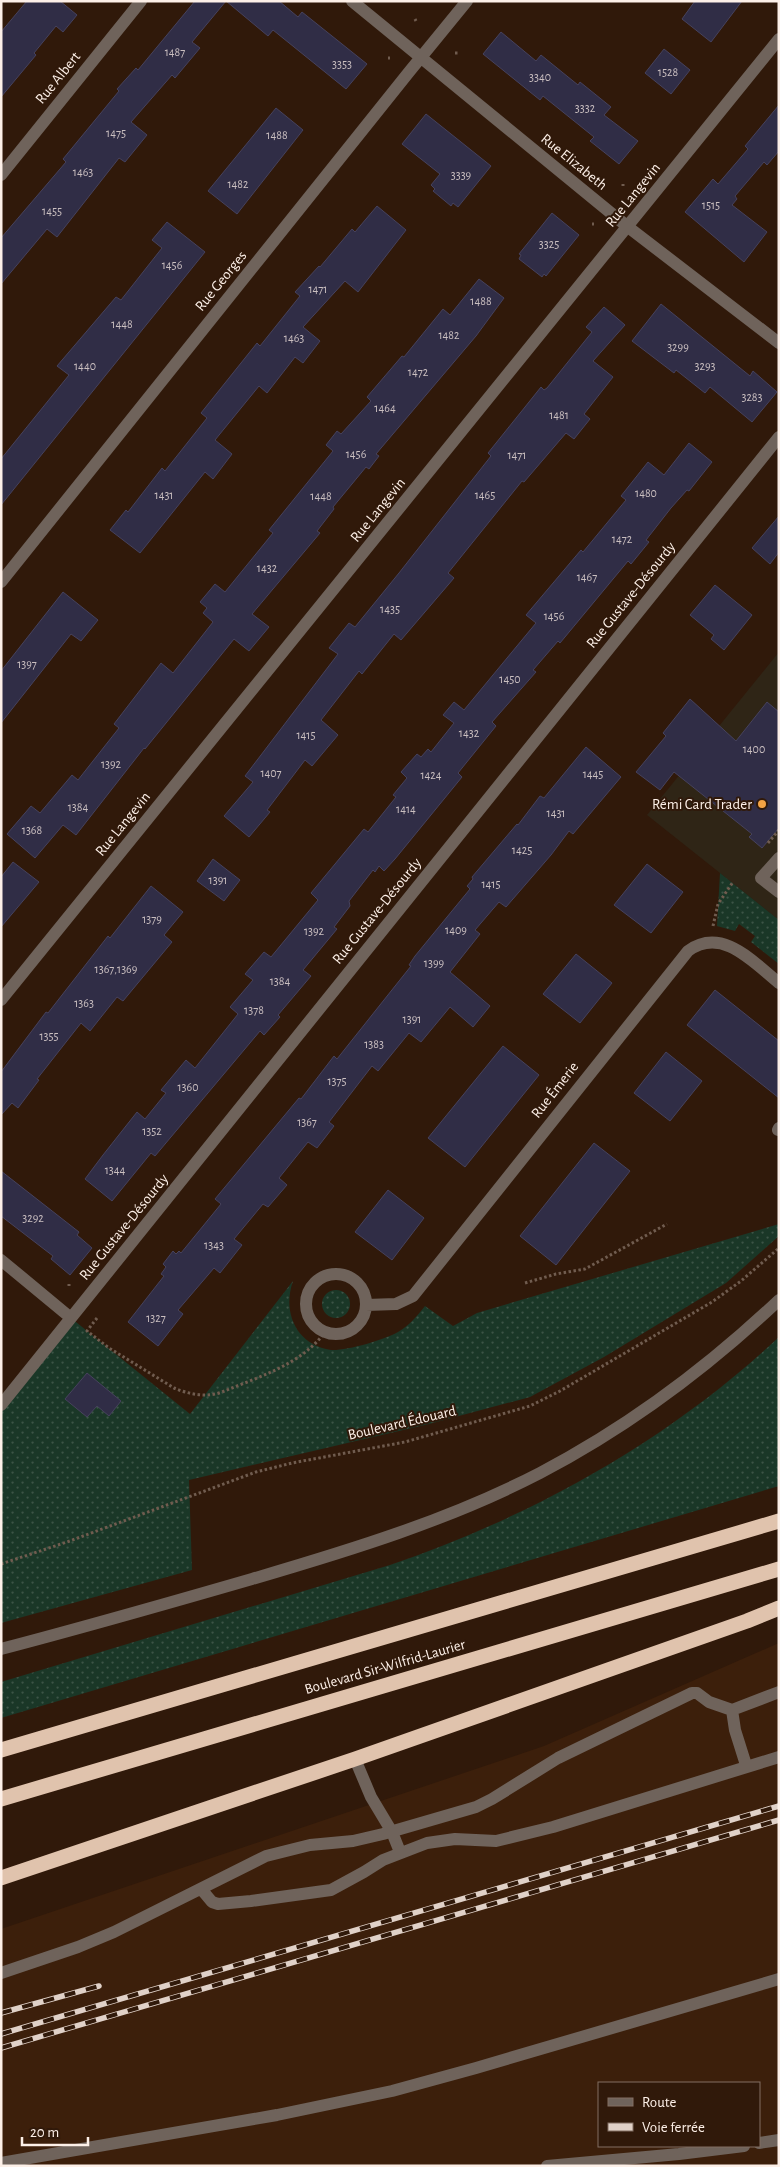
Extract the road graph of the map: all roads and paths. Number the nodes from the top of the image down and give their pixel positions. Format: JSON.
{"nodes":[{"id":1,"x":141,"y":1,"type":"edge"},
{"id":2,"x":352,"y":1,"type":"edge"},
{"id":3,"x":467,"y":1,"type":"edge"},
{"id":4,"x":779,"y":39,"type":"edge"},
{"id":5,"x":420,"y":58,"type":"junction"},
{"id":6,"x":1,"y":175,"type":"edge"},
{"id":7,"x":628,"y":227,"type":"junction"},
{"id":8,"x":779,"y":343,"type":"edge"},
{"id":9,"x":779,"y":436,"type":"edge"},
{"id":10,"x":1,"y":582,"type":"edge"},
{"id":11,"x":779,"y":830,"type":"edge"},
{"id":12,"x":763,"y":849,"type":"dead end"},
{"id":13,"x":779,"y":858,"type":"edge"},
{"id":14,"x":733,"y":882,"type":"dead end"},
{"id":15,"x":779,"y":892,"type":"edge"},
{"id":16,"x":713,"y":926,"type":"dead end"},
{"id":17,"x":779,"y":983,"type":"edge"},
{"id":18,"x":1,"y":1000,"type":"edge"},
{"id":19,"x":667,"y":1224,"type":"dead end"},
{"id":20,"x":779,"y":1248,"type":"edge"},
{"id":21,"x":1,"y":1260,"type":"edge"},
{"id":22,"x":525,"y":1283,"type":"dead end"},
{"id":23,"x":779,"y":1300,"type":"edge"},
{"id":24,"x":366,"y":1305,"type":"junction"},
{"id":25,"x":72,"y":1318,"type":"junction"},
{"id":26,"x":97,"y":1318,"type":"dead end"},
{"id":27,"x":326,"y":1332,"type":"junction"},
{"id":28,"x":1,"y":1405,"type":"edge"},
{"id":29,"x":779,"y":1520,"type":"edge"},
{"id":30,"x":1,"y":1564,"type":"edge"},
{"id":31,"x":779,"y":1569,"type":"edge"},
{"id":32,"x":779,"y":1608,"type":"edge"},
{"id":33,"x":88,"y":1627,"type":"junction"},
{"id":34,"x":1,"y":1649,"type":"edge"},
{"id":35,"x":1,"y":1658,"type":"edge"},
{"id":36,"x":779,"y":1692,"type":"edge"},
{"id":37,"x":732,"y":1710,"type":"junction"},
{"id":38,"x":1,"y":1750,"type":"edge"},
{"id":39,"x":779,"y":1756,"type":"edge"},
{"id":40,"x":355,"y":1759,"type":"junction"},
{"id":41,"x":746,"y":1765,"type":"junction"},
{"id":42,"x":1,"y":1799,"type":"edge"},
{"id":43,"x":392,"y":1832,"type":"junction"},
{"id":44,"x":400,"y":1852,"type":"junction"},
{"id":45,"x":1,"y":1878,"type":"edge"},
{"id":46,"x":202,"y":1890,"type":"junction"},
{"id":47,"x":1,"y":1973,"type":"edge"},
{"id":48,"x":779,"y":1979,"type":"edge"},
{"id":49,"x":779,"y":2140,"type":"edge"},
{"id":50,"x":760,"y":2144,"type":"edge"},
{"id":51,"x":736,"y":2147,"type":"edge"},
{"id":52,"x":1,"y":2163,"type":"edge"},
{"id":53,"x":547,"y":2166,"type":"edge"}],
"edges":[{"from":1,"to":6,"type":"street","name":"Rue Albert"},
{"from":2,"to":5,"type":"street","name":"Rue Elizabeth"},
{"from":3,"to":5,"type":"street","name":"Rue Georges"},
{"from":4,"to":7,"type":"street","name":"Rue Langevin"},
{"from":5,"to":7,"type":"street","name":"Rue Elizabeth"},
{"from":5,"to":10,"type":"street","name":"Rue Georges"},
{"from":7,"to":8,"type":"street","name":"Rue Elizabeth"},
{"from":7,"to":18,"type":"street","name":"Rue Langevin"},
{"from":9,"to":25,"type":"street","name":"Rue Gustave-Désourdy"},
{"from":11,"to":12,"type":"path"},
{"from":13,"to":15,"type":"street"},
{"from":14,"to":16,"type":"path"},
{"from":17,"to":24,"type":"street","name":"Rue Émerie"},
{"from":19,"to":22,"type":"path"},
{"from":20,"to":30,"type":"path","name":"Boulevard Édouard"},
{"from":21,"to":25,"type":"street"},
{"from":23,"to":33,"type":"street"},
{"from":24,"to":27,"type":"street"},
{"from":24,"to":27,"type":"street"},
{"from":25,"to":28,"type":"street","name":"Rue Gustave-Désourdy"},
{"from":26,"to":27,"type":"path"},
{"from":29,"to":38,"type":"highway","name":"Boulevard Sir-Wilfrid-Laurier"},
{"from":31,"to":42,"type":"highway","name":"Boulevard Sir-Wilfrid-Laurier"},
{"from":32,"to":40,"type":"highway"},
{"from":33,"to":34,"type":"street"},
{"from":33,"to":35,"type":"street"},
{"from":36,"to":37,"type":"street"},
{"from":37,"to":41,"type":"street"},
{"from":37,"to":43,"type":"street"},
{"from":39,"to":41,"type":"street"},
{"from":40,"to":43,"type":"street"},
{"from":40,"to":45,"type":"highway"},
{"from":41,"to":44,"type":"street"},
{"from":43,"to":44,"type":"street"},
{"from":43,"to":46,"type":"street"},
{"from":44,"to":46,"type":"street"},
{"from":46,"to":47,"type":"street"},
{"from":48,"to":52,"type":"street"},
{"from":49,"to":50,"type":"street"},
{"from":51,"to":53,"type":"street"}]}
